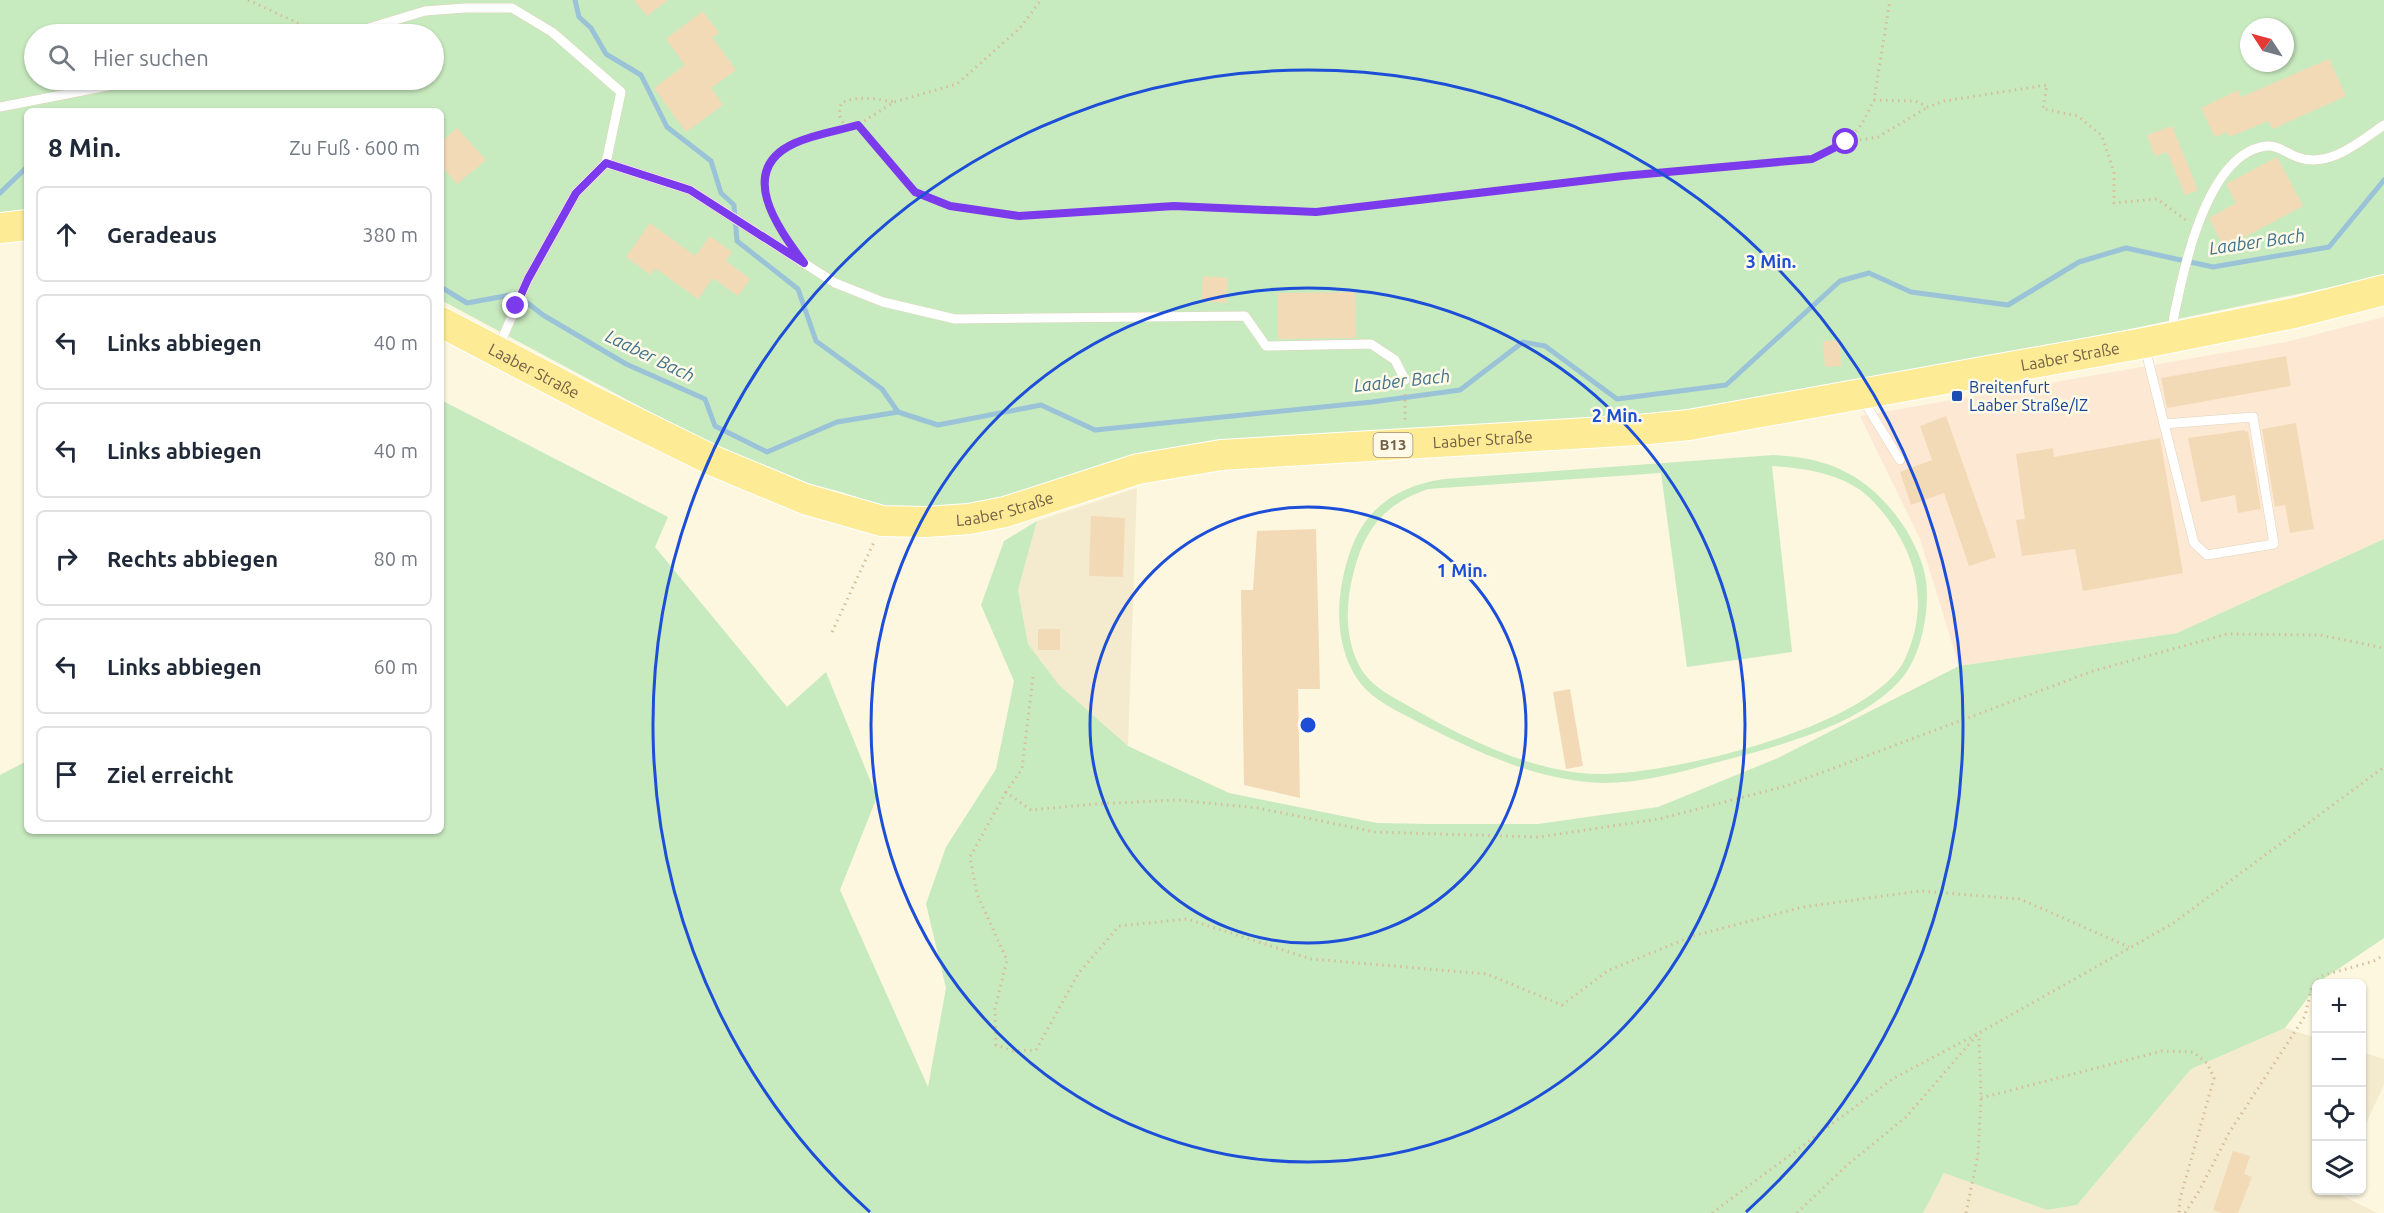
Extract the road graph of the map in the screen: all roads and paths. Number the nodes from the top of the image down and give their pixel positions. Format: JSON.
{"nodes":[{"id":1,"x":248,"y":0,"type":"edge"},
{"id":2,"x":1041,"y":0,"type":"edge"},
{"id":3,"x":1890,"y":0,"type":"edge"},
{"id":4,"x":300,"y":24,"type":"edge"},
{"id":5,"x":382,"y":24,"type":"edge"},
{"id":6,"x":87,"y":90,"type":"edge"},
{"id":7,"x":1874,"y":100,"type":"junction"},
{"id":8,"x":894,"y":102,"type":"junction"},
{"id":9,"x":0,"y":107,"type":"edge"},
{"id":10,"x":1928,"y":107,"type":"junction"},
{"id":11,"x":858,"y":125,"type":"junction"},
{"id":12,"x":2384,"y":125,"type":"edge"},
{"id":13,"x":846,"y":128,"type":"junction"},
{"id":14,"x":1846,"y":142,"type":"junction"},
{"id":15,"x":606,"y":163,"type":"junction"},
{"id":16,"x":24,"y":225,"type":"edge"},
{"id":17,"x":0,"y":228,"type":"edge"},
{"id":18,"x":2197,"y":228,"type":"junction"},
{"id":19,"x":804,"y":263,"type":"junction"},
{"id":20,"x":2384,"y":290,"type":"edge"},
{"id":21,"x":444,"y":324,"type":"edge"},
{"id":22,"x":2157,"y":340,"type":"junction"},
{"id":23,"x":496,"y":351,"type":"junction"},
{"id":24,"x":1405,"y":380,"type":"joint"},
{"id":25,"x":1866,"y":392,"type":"junction"},
{"id":26,"x":1406,"y":416,"type":"dead end"},
{"id":27,"x":2164,"y":424,"type":"junction"},
{"id":28,"x":1900,"y":460,"type":"dead end"},
{"id":29,"x":882,"y":521,"type":"junction"},
{"id":30,"x":832,"y":632,"type":"dead end"},
{"id":31,"x":2384,"y":648,"type":"edge"},
{"id":32,"x":1033,"y":677,"type":"dead end"},
{"id":33,"x":2384,"y":767,"type":"edge"},
{"id":34,"x":1006,"y":792,"type":"junction"},
{"id":35,"x":2129,"y":947,"type":"junction"},
{"id":36,"x":2384,"y":955,"type":"edge"},
{"id":37,"x":1979,"y":1033,"type":"junction"},
{"id":38,"x":1981,"y":1098,"type":"junction"},
{"id":39,"x":1712,"y":1213,"type":"edge"},
{"id":40,"x":1797,"y":1213,"type":"edge"},
{"id":41,"x":1966,"y":1213,"type":"edge"},
{"id":42,"x":2179,"y":1213,"type":"edge"},
{"id":43,"x":2185,"y":1213,"type":"edge"}],
"edges":[{"from":1,"to":4,"type":"path"},
{"from":2,"to":8,"type":"path"},
{"from":3,"to":7,"type":"path"},
{"from":5,"to":15,"type":"lane"},
{"from":6,"to":9,"type":"lane"},
{"from":7,"to":10,"type":"path"},
{"from":7,"to":14,"type":"path"},
{"from":8,"to":11,"type":"path"},
{"from":8,"to":13,"type":"path"},
{"from":10,"to":14,"type":"path"},
{"from":10,"to":18,"type":"path"},
{"from":11,"to":13,"type":"path"},
{"from":11,"to":14,"type":"path"},
{"from":12,"to":18,"type":"lane"},
{"from":13,"to":19,"type":"path"},
{"from":15,"to":19,"type":"lane"},
{"from":15,"to":23,"type":"lane"},
{"from":16,"to":17,"type":"main road"},
{"from":18,"to":22,"type":"lane"},
{"from":19,"to":24,"type":"lane"},
{"from":20,"to":22,"type":"main road","name":"Laaber Straße","number":"B13"},
{"from":21,"to":23,"type":"main road","name":"Laaber Straße","number":"B13"},
{"from":22,"to":25,"type":"main road","name":"Laaber Straße","number":"B13"},
{"from":22,"to":27,"type":"lane"},
{"from":23,"to":29,"type":"main road","name":"Laaber Straße","number":"B13"},
{"from":24,"to":26,"type":"path"},
{"from":25,"to":28,"type":"lane"},
{"from":25,"to":29,"type":"main road","name":"Laaber Straße","number":"B13"},
{"from":27,"to":27,"type":"lane"},
{"from":29,"to":30,"type":"path"},
{"from":31,"to":34,"type":"path"},
{"from":32,"to":34,"type":"path"},
{"from":33,"to":35,"type":"path"},
{"from":34,"to":35,"type":"path"},
{"from":35,"to":37,"type":"path"},
{"from":36,"to":43,"type":"path"},
{"from":37,"to":38,"type":"path"},
{"from":37,"to":39,"type":"path"},
{"from":37,"to":40,"type":"path"},
{"from":38,"to":41,"type":"path"},
{"from":38,"to":42,"type":"path"}]}
